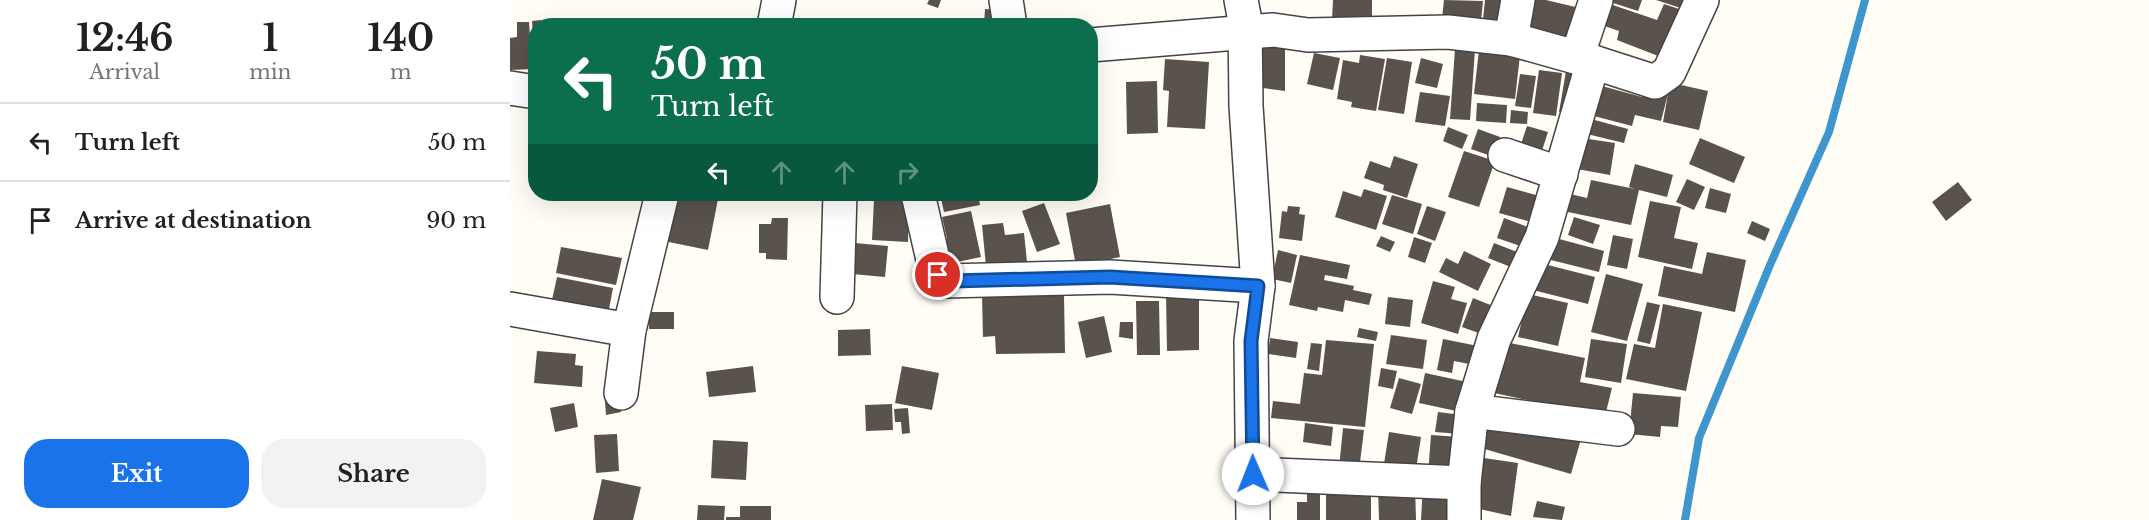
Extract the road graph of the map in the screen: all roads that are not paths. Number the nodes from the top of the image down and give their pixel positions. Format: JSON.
{"nodes":[{"id":1,"x":779,"y":0,"type":"edge"},
{"id":2,"x":1006,"y":0,"type":"edge"},
{"id":3,"x":1518,"y":0,"type":"edge"},
{"id":4,"x":1596,"y":0,"type":"edge"},
{"id":5,"x":1702,"y":0,"type":"edge"},
{"id":6,"x":1243,"y":16,"type":"edge"},
{"id":7,"x":776,"y":18,"type":"edge"},
{"id":8,"x":1009,"y":18,"type":"edge"},
{"id":9,"x":1511,"y":39,"type":"junction"},
{"id":10,"x":1098,"y":43,"type":"edge"},
{"id":11,"x":1585,"y":59,"type":"junction"},
{"id":12,"x":510,"y":88,"type":"edge"},
{"id":13,"x":528,"y":91,"type":"edge"},
{"id":14,"x":1505,"y":155,"type":"dead end"},
{"id":15,"x":1561,"y":174,"type":"junction"},
{"id":16,"x":660,"y":201,"type":"edge"},
{"id":17,"x":840,"y":201,"type":"edge"},
{"id":18,"x":920,"y":201,"type":"edge"},
{"id":19,"x":1258,"y":286,"type":"junction"},
{"id":20,"x":837,"y":297,"type":"dead end"},
{"id":21,"x":510,"y":309,"type":"edge"},
{"id":22,"x":629,"y":330,"type":"junction"},
{"id":23,"x":621,"y":393,"type":"dead end"},
{"id":24,"x":1472,"y":411,"type":"junction"},
{"id":25,"x":1618,"y":429,"type":"dead end"},
{"id":26,"x":1253,"y":474,"type":"junction"},
{"id":27,"x":1464,"y":483,"type":"junction"},
{"id":28,"x":1253,"y":520,"type":"edge"},
{"id":29,"x":1464,"y":520,"type":"edge"}],
"edges":[{"from":1,"to":7,"type":"street"},
{"from":2,"to":8,"type":"street"},
{"from":3,"to":9,"type":"street"},
{"from":4,"to":11,"type":"street"},
{"from":5,"to":11,"type":"street"},
{"from":6,"to":9,"type":"street"},
{"from":6,"to":10,"type":"street"},
{"from":6,"to":19,"type":"street"},
{"from":9,"to":11,"type":"street"},
{"from":11,"to":15,"type":"street"},
{"from":12,"to":13,"type":"street"},
{"from":14,"to":15,"type":"street"},
{"from":15,"to":24,"type":"street"},
{"from":16,"to":22,"type":"street"},
{"from":17,"to":20,"type":"street"},
{"from":18,"to":19,"type":"street"},
{"from":19,"to":26,"type":"street"},
{"from":21,"to":22,"type":"street"},
{"from":22,"to":23,"type":"street"},
{"from":24,"to":25,"type":"street"},
{"from":24,"to":27,"type":"street"},
{"from":26,"to":27,"type":"street"},
{"from":26,"to":28,"type":"street"},
{"from":27,"to":29,"type":"street"}]}
